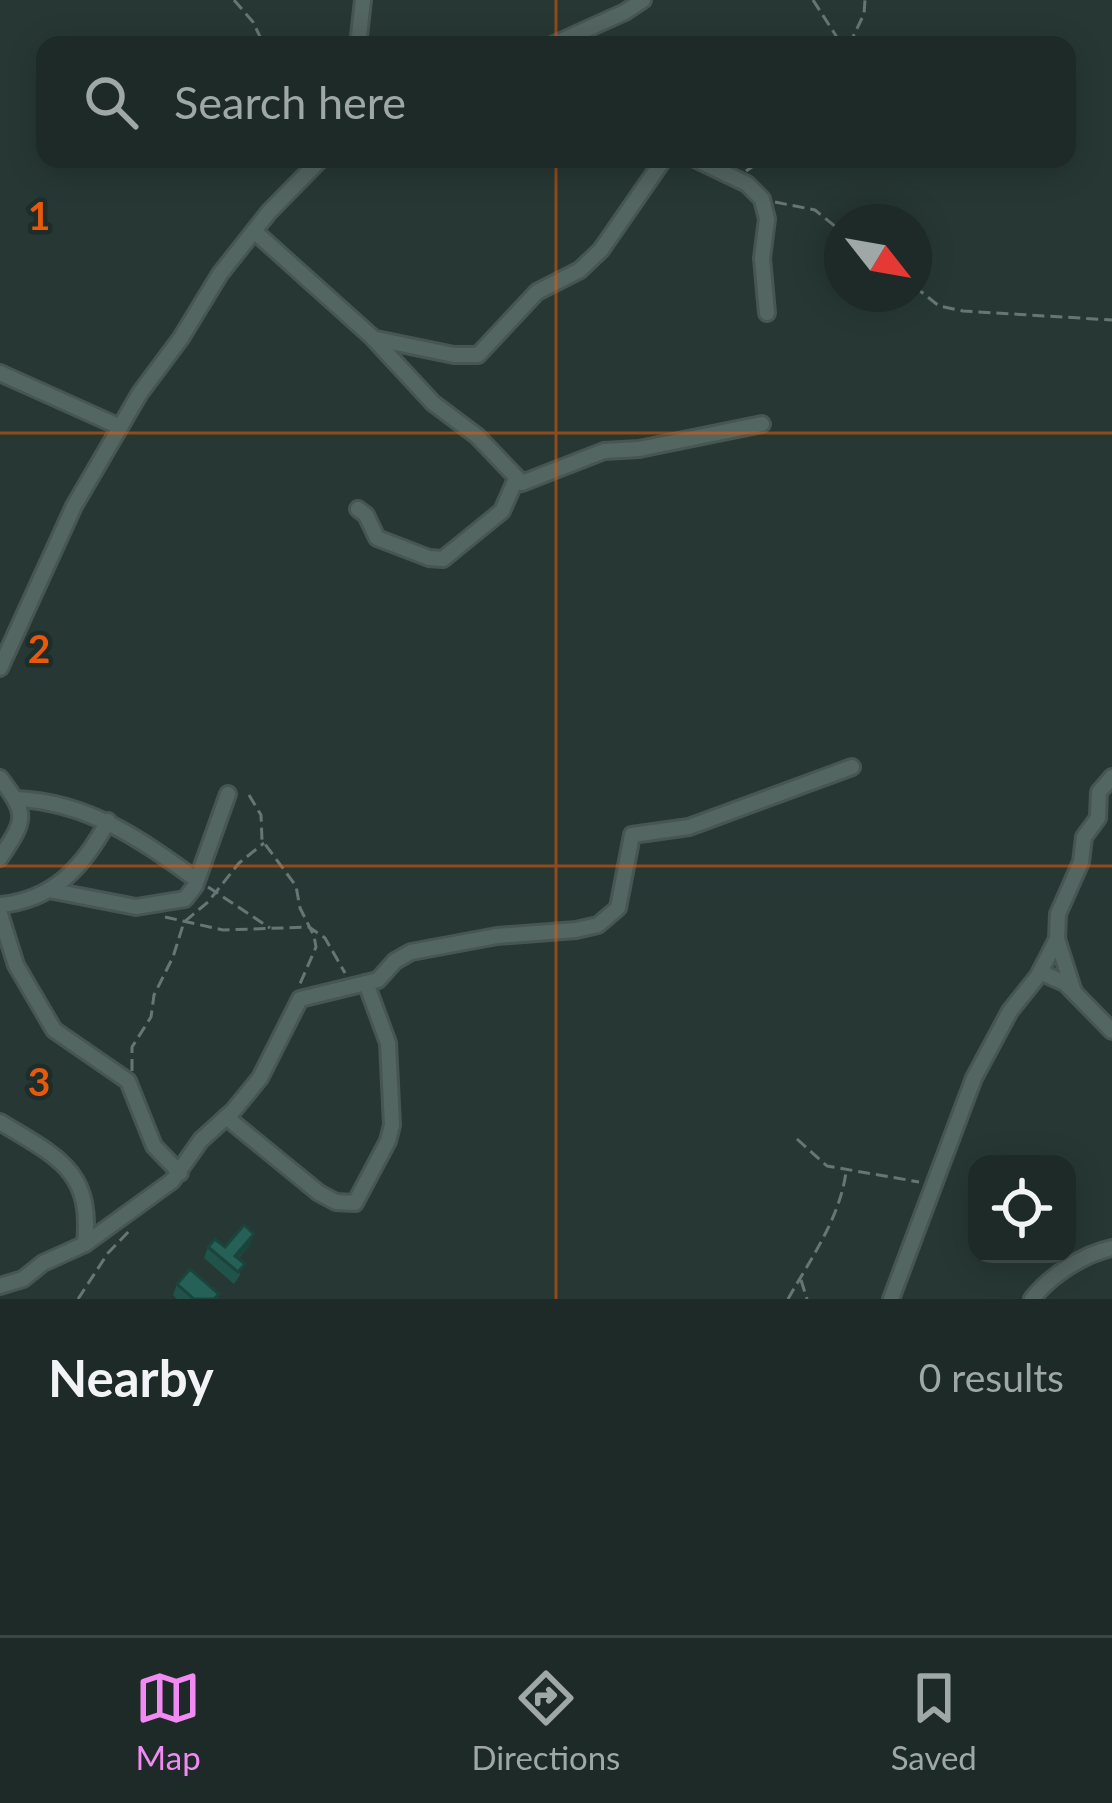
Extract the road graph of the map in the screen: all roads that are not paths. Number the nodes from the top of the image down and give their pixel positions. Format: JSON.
{"nodes":[{"id":1,"x":362,"y":0,"type":"edge"},
{"id":2,"x":643,"y":0,"type":"edge"},
{"id":3,"x":359,"y":36,"type":"edge"},
{"id":4,"x":588,"y":36,"type":"edge"},
{"id":5,"x":313,"y":168,"type":"edge"},
{"id":6,"x":658,"y":168,"type":"edge"},
{"id":7,"x":712,"y":168,"type":"edge"},
{"id":8,"x":254,"y":232,"type":"junction"},
{"id":9,"x":767,"y":314,"type":"dead end"},
{"id":10,"x":373,"y":338,"type":"junction"},
{"id":11,"x":0,"y":373,"type":"edge"},
{"id":12,"x":762,"y":424,"type":"dead end"},
{"id":13,"x":120,"y":427,"type":"junction"},
{"id":14,"x":516,"y":479,"type":"junction"},
{"id":15,"x":358,"y":509,"type":"dead end"},
{"id":16,"x":0,"y":668,"type":"edge"},
{"id":17,"x":852,"y":767,"type":"dead end"},
{"id":18,"x":1112,"y":777,"type":"edge"},
{"id":19,"x":0,"y":778,"type":"edge"},
{"id":20,"x":229,"y":794,"type":"dead end"},
{"id":21,"x":17,"y":800,"type":"junction"},
{"id":22,"x":109,"y":821,"type":"junction"},
{"id":23,"x":0,"y":858,"type":"edge"},
{"id":24,"x":197,"y":880,"type":"junction"},
{"id":25,"x":50,"y":890,"type":"junction"},
{"id":26,"x":0,"y":905,"type":"edge"},
{"id":27,"x":0,"y":914,"type":"edge"},
{"id":28,"x":1057,"y":939,"type":"junction"},
{"id":29,"x":1040,"y":972,"type":"junction"},
{"id":30,"x":359,"y":984,"type":"junction"},
{"id":31,"x":1074,"y":992,"type":"junction"},
{"id":32,"x":1112,"y":1031,"type":"edge"},
{"id":33,"x":226,"y":1117,"type":"junction"},
{"id":34,"x":0,"y":1122,"type":"edge"},
{"id":35,"x":180,"y":1173,"type":"junction"},
{"id":36,"x":85,"y":1244,"type":"junction"},
{"id":37,"x":1112,"y":1248,"type":"edge"},
{"id":38,"x":0,"y":1286,"type":"edge"},
{"id":39,"x":891,"y":1299,"type":"edge"},
{"id":40,"x":1032,"y":1299,"type":"edge"}],
"edges":[{"from":1,"to":3,"type":"street"},
{"from":2,"to":4,"type":"street"},
{"from":5,"to":8,"type":"street"},
{"from":6,"to":10,"type":"street"},
{"from":7,"to":9,"type":"street"},
{"from":8,"to":10,"type":"street"},
{"from":8,"to":13,"type":"street"},
{"from":10,"to":14,"type":"street"},
{"from":11,"to":13,"type":"street"},
{"from":12,"to":14,"type":"street"},
{"from":13,"to":16,"type":"street"},
{"from":14,"to":15,"type":"street"},
{"from":17,"to":30,"type":"street"},
{"from":18,"to":28,"type":"street"},
{"from":19,"to":21,"type":"street"},
{"from":20,"to":24,"type":"street"},
{"from":21,"to":22,"type":"street"},
{"from":21,"to":23,"type":"street"},
{"from":22,"to":24,"type":"street"},
{"from":22,"to":25,"type":"street"},
{"from":24,"to":25,"type":"street"},
{"from":25,"to":26,"type":"street"},
{"from":27,"to":35,"type":"street"},
{"from":28,"to":29,"type":"street"},
{"from":28,"to":31,"type":"street"},
{"from":29,"to":31,"type":"street"},
{"from":29,"to":39,"type":"street"},
{"from":30,"to":33,"type":"street"},
{"from":30,"to":33,"type":"street"},
{"from":31,"to":32,"type":"street"},
{"from":33,"to":35,"type":"street"},
{"from":34,"to":36,"type":"street"},
{"from":35,"to":36,"type":"street"},
{"from":36,"to":38,"type":"street"},
{"from":37,"to":40,"type":"street"}]}
